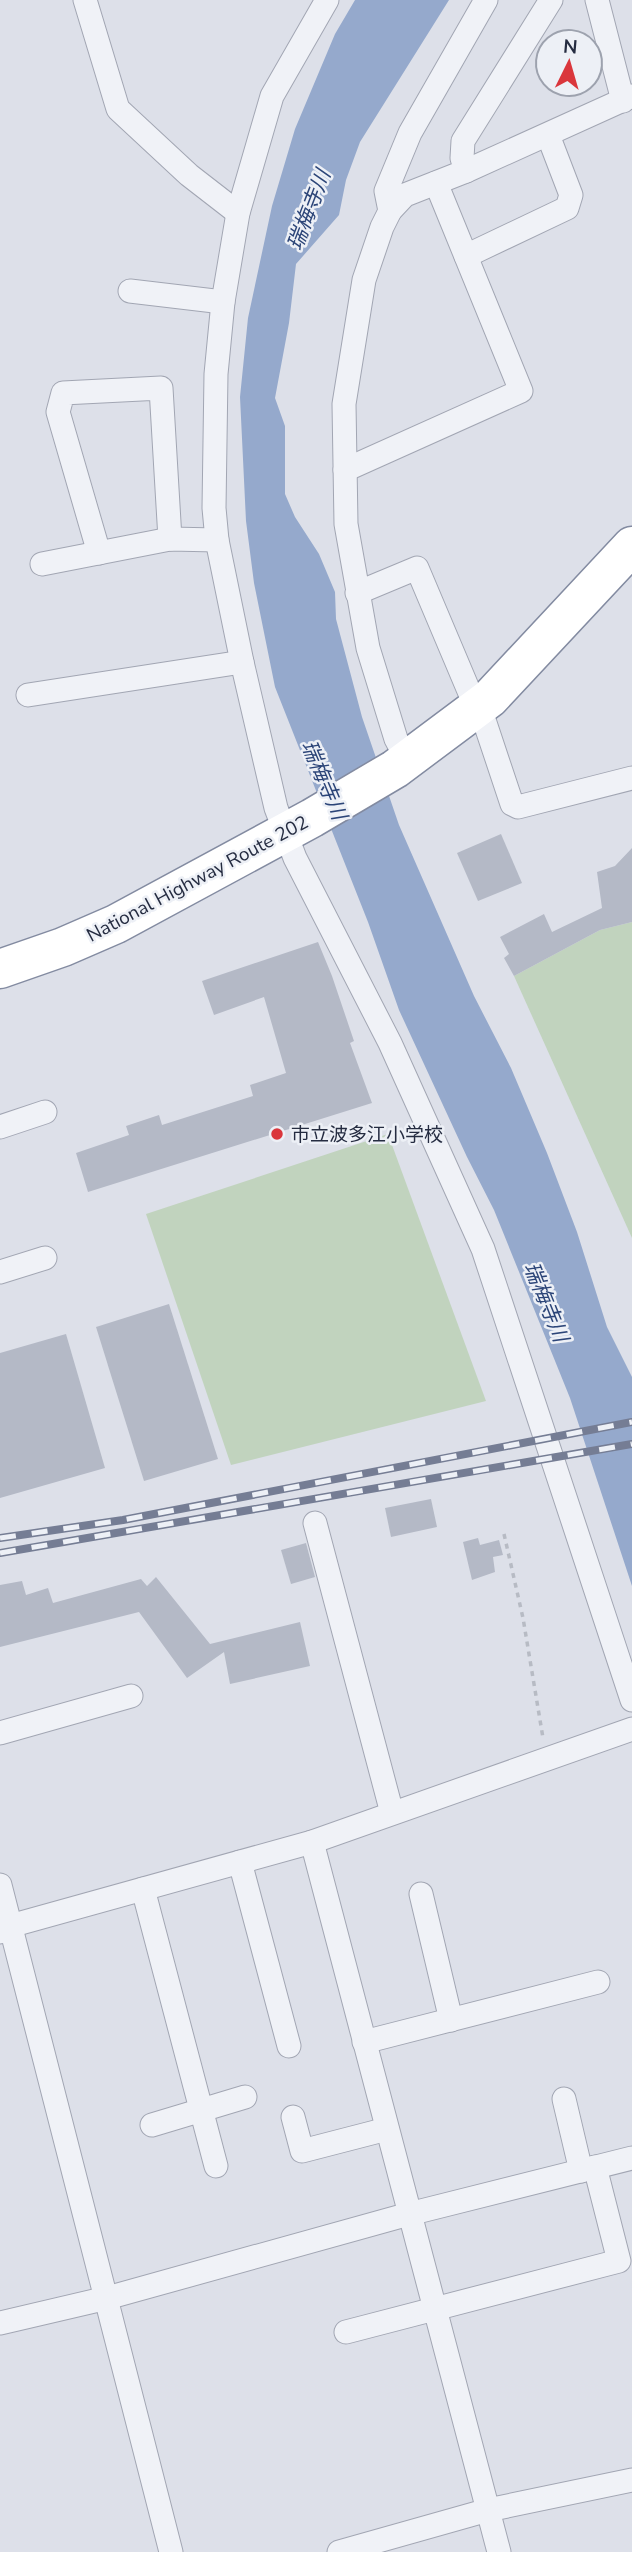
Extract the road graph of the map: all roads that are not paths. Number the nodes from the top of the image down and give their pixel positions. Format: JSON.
{"nodes":[{"id":1,"x":85,"y":0,"type":"edge"},
{"id":2,"x":327,"y":0,"type":"edge"},
{"id":3,"x":486,"y":0,"type":"edge"},
{"id":4,"x":551,"y":0,"type":"edge"},
{"id":5,"x":597,"y":0,"type":"edge"},
{"id":6,"x":628,"y":99,"type":"edge"},
{"id":7,"x":548,"y":135,"type":"junction"},
{"id":8,"x":466,"y":171,"type":"junction"},
{"id":9,"x":436,"y":183,"type":"junction"},
{"id":10,"x":390,"y":211,"type":"junction"},
{"id":11,"x":238,"y":213,"type":"junction"},
{"id":12,"x":466,"y":256,"type":"junction"},
{"id":13,"x":130,"y":292,"type":"dead end"},
{"id":14,"x":223,"y":302,"type":"junction"},
{"id":15,"x":345,"y":470,"type":"junction"},
{"id":16,"x":170,"y":539,"type":"junction"},
{"id":17,"x":217,"y":540,"type":"junction"},
{"id":18,"x":632,"y":546,"type":"edge"},
{"id":19,"x":99,"y":552,"type":"junction"},
{"id":20,"x":43,"y":564,"type":"dead end"},
{"id":21,"x":357,"y":593,"type":"junction"},
{"id":22,"x":242,"y":662,"type":"junction"},
{"id":23,"x":28,"y":695,"type":"dead end"},
{"id":24,"x":477,"y":710,"type":"junction"},
{"id":25,"x":401,"y":764,"type":"junction"},
{"id":26,"x":632,"y":778,"type":"edge"},
{"id":27,"x":298,"y":824,"type":"junction"},
{"id":28,"x":0,"y":970,"type":"edge"},
{"id":29,"x":45,"y":1112,"type":"dead end"},
{"id":30,"x":0,"y":1127,"type":"edge"},
{"id":31,"x":45,"y":1258,"type":"dead end"},
{"id":32,"x":0,"y":1272,"type":"edge"},
{"id":33,"x":315,"y":1523,"type":"dead end"},
{"id":34,"x":131,"y":1696,"type":"dead end"},
{"id":35,"x":632,"y":1700,"type":"edge"},
{"id":36,"x":632,"y":1729,"type":"edge"},
{"id":37,"x":0,"y":1733,"type":"edge"},
{"id":38,"x":392,"y":1813,"type":"junction"},
{"id":39,"x":312,"y":1842,"type":"junction"},
{"id":40,"x":240,"y":1862,"type":"junction"},
{"id":41,"x":0,"y":1885,"type":"edge"},
{"id":42,"x":143,"y":1889,"type":"junction"},
{"id":43,"x":421,"y":1894,"type":"dead end"},
{"id":44,"x":5,"y":1929,"type":"edge"},
{"id":45,"x":598,"y":1982,"type":"dead end"},
{"id":46,"x":451,"y":2020,"type":"junction"},
{"id":47,"x":364,"y":2042,"type":"junction"},
{"id":48,"x":289,"y":2046,"type":"dead end"},
{"id":49,"x":245,"y":2097,"type":"dead end"},
{"id":50,"x":564,"y":2099,"type":"dead end"},
{"id":51,"x":202,"y":2110,"type":"junction"},
{"id":52,"x":293,"y":2117,"type":"dead end"},
{"id":53,"x":152,"y":2124,"type":"dead end"},
{"id":54,"x":387,"y":2129,"type":"junction"},
{"id":55,"x":632,"y":2158,"type":"edge"},
{"id":56,"x":216,"y":2166,"type":"dead end"},
{"id":57,"x":588,"y":2169,"type":"junction"},
{"id":58,"x":409,"y":2214,"type":"junction"},
{"id":59,"x":107,"y":2298,"type":"junction"},
{"id":60,"x":435,"y":2310,"type":"junction"},
{"id":61,"x":0,"y":2323,"type":"edge"},
{"id":62,"x":346,"y":2332,"type":"dead end"},
{"id":63,"x":632,"y":2480,"type":"edge"},
{"id":64,"x":488,"y":2510,"type":"junction"},
{"id":65,"x":171,"y":2552,"type":"edge"},
{"id":66,"x":339,"y":2552,"type":"edge"},
{"id":67,"x":499,"y":2552,"type":"edge"}],
"edges":[{"from":1,"to":11,"type":"street"},
{"from":2,"to":11,"type":"street"},
{"from":3,"to":10,"type":"street"},
{"from":4,"to":8,"type":"street"},
{"from":5,"to":6,"type":"street"},
{"from":6,"to":7,"type":"street"},
{"from":7,"to":8,"type":"street"},
{"from":7,"to":12,"type":"street"},
{"from":8,"to":9,"type":"street"},
{"from":9,"to":10,"type":"street"},
{"from":9,"to":12,"type":"street"},
{"from":10,"to":15,"type":"street"},
{"from":11,"to":14,"type":"street"},
{"from":12,"to":15,"type":"street"},
{"from":13,"to":14,"type":"street"},
{"from":14,"to":17,"type":"street"},
{"from":15,"to":21,"type":"street"},
{"from":16,"to":17,"type":"street"},
{"from":16,"to":19,"type":"street"},
{"from":16,"to":19,"type":"street"},
{"from":17,"to":22,"type":"street"},
{"from":18,"to":24,"type":"highway","name":"National Highway Route 202"},
{"from":19,"to":20,"type":"street"},
{"from":21,"to":24,"type":"street"},
{"from":21,"to":25,"type":"street"},
{"from":22,"to":23,"type":"street"},
{"from":22,"to":27,"type":"street"},
{"from":24,"to":25,"type":"highway","name":"National Highway Route 202"},
{"from":24,"to":26,"type":"street"},
{"from":25,"to":27,"type":"highway","name":"National Highway Route 202"},
{"from":27,"to":28,"type":"highway","name":"National Highway Route 202"},
{"from":27,"to":35,"type":"street"},
{"from":29,"to":30,"type":"street"},
{"from":31,"to":32,"type":"street"},
{"from":33,"to":38,"type":"street"},
{"from":34,"to":37,"type":"street"},
{"from":36,"to":38,"type":"street"},
{"from":38,"to":39,"type":"street"},
{"from":39,"to":40,"type":"street"},
{"from":39,"to":47,"type":"street"},
{"from":40,"to":42,"type":"street"},
{"from":40,"to":48,"type":"street"},
{"from":41,"to":44,"type":"street"},
{"from":42,"to":44,"type":"street"},
{"from":42,"to":51,"type":"street"},
{"from":43,"to":46,"type":"street"},
{"from":44,"to":59,"type":"street"},
{"from":45,"to":46,"type":"street"},
{"from":46,"to":47,"type":"street"},
{"from":47,"to":54,"type":"street"},
{"from":49,"to":51,"type":"street"},
{"from":50,"to":57,"type":"street"},
{"from":51,"to":53,"type":"street"},
{"from":51,"to":56,"type":"street"},
{"from":52,"to":54,"type":"street"},
{"from":54,"to":58,"type":"street"},
{"from":55,"to":57,"type":"street"},
{"from":57,"to":58,"type":"street"},
{"from":57,"to":60,"type":"street"},
{"from":58,"to":59,"type":"street"},
{"from":58,"to":60,"type":"street"},
{"from":59,"to":61,"type":"street"},
{"from":59,"to":65,"type":"street"},
{"from":60,"to":62,"type":"street"},
{"from":60,"to":64,"type":"street"},
{"from":63,"to":64,"type":"street"},
{"from":64,"to":66,"type":"street"},
{"from":64,"to":67,"type":"street"}]}
